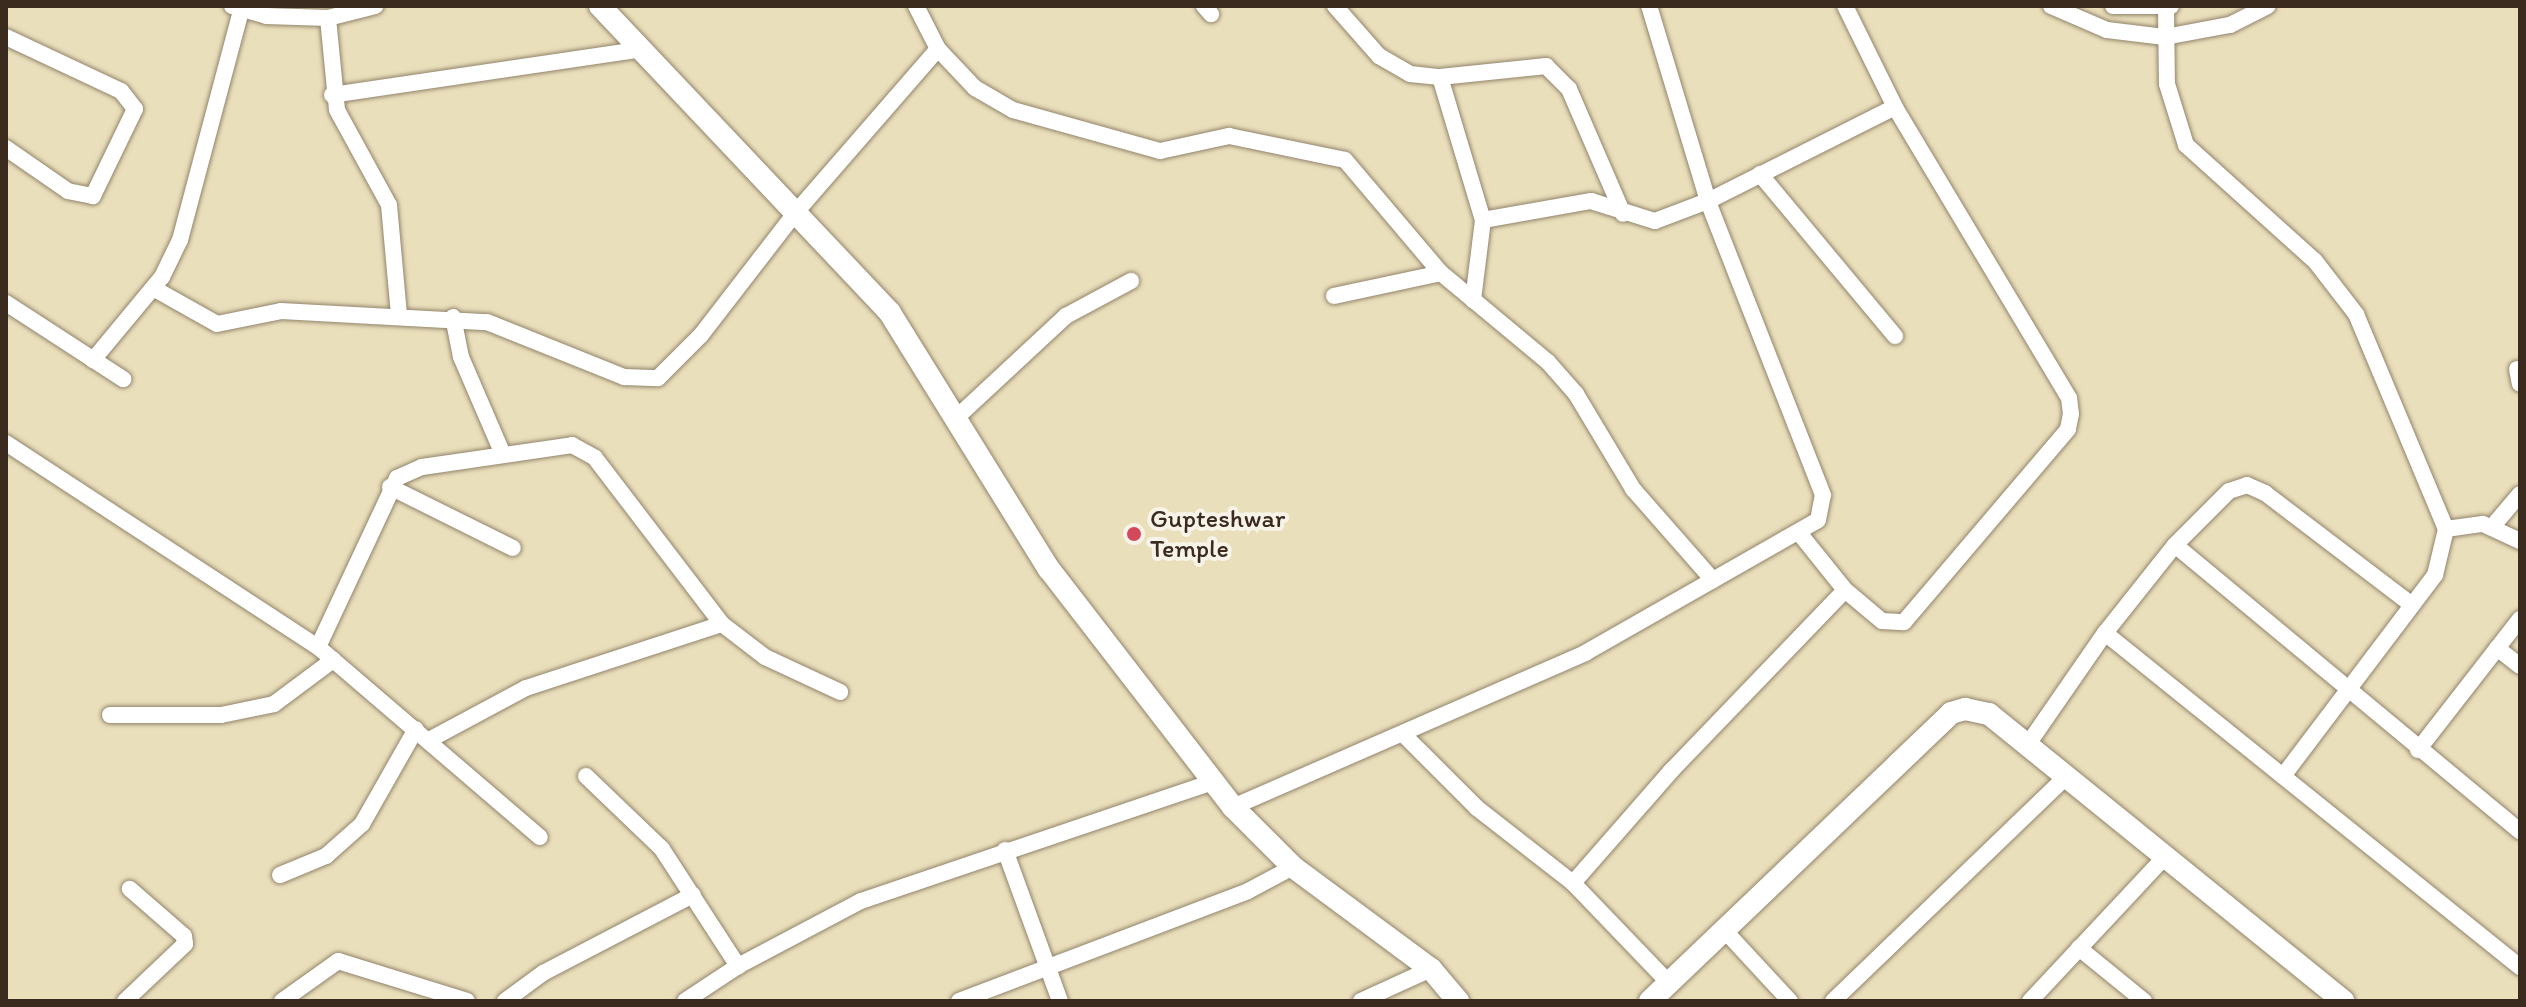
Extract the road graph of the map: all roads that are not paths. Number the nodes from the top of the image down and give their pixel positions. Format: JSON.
{"nodes":[{"id":1,"x":375,"y":6,"type":"edge"},
{"id":2,"x":600,"y":6,"type":"edge"},
{"id":3,"x":916,"y":6,"type":"edge"},
{"id":4,"x":1335,"y":6,"type":"edge"},
{"id":5,"x":1649,"y":6,"type":"edge"},
{"id":6,"x":1845,"y":6,"type":"edge"},
{"id":7,"x":2051,"y":6,"type":"edge"},
{"id":8,"x":2113,"y":6,"type":"edge"},
{"id":9,"x":2169,"y":6,"type":"edge"},
{"id":10,"x":2268,"y":6,"type":"edge"},
{"id":11,"x":236,"y":9,"type":"edge"},
{"id":12,"x":328,"y":18,"type":"junction"},
{"id":13,"x":6,"y":37,"type":"edge"},
{"id":14,"x":2165,"y":37,"type":"junction"},
{"id":15,"x":642,"y":49,"type":"junction"},
{"id":16,"x":938,"y":49,"type":"junction"},
{"id":17,"x":1440,"y":77,"type":"junction"},
{"id":18,"x":332,"y":95,"type":"junction"},
{"id":19,"x":1895,"y":107,"type":"junction"},
{"id":20,"x":6,"y":148,"type":"edge"},
{"id":21,"x":1760,"y":174,"type":"junction"},
{"id":22,"x":1708,"y":201,"type":"junction"},
{"id":23,"x":797,"y":211,"type":"junction"},
{"id":24,"x":1623,"y":214,"type":"junction"},
{"id":25,"x":1483,"y":220,"type":"junction"},
{"id":26,"x":1441,"y":273,"type":"junction"},
{"id":27,"x":1131,"y":281,"type":"dead end"},
{"id":28,"x":153,"y":288,"type":"junction"},
{"id":29,"x":1334,"y":296,"type":"dead end"},
{"id":30,"x":1473,"y":300,"type":"junction"},
{"id":31,"x":6,"y":303,"type":"edge"},
{"id":32,"x":399,"y":314,"type":"junction"},
{"id":33,"x":453,"y":317,"type":"junction"},
{"id":34,"x":1895,"y":336,"type":"dead end"},
{"id":35,"x":93,"y":360,"type":"junction"},
{"id":36,"x":123,"y":379,"type":"dead end"},
{"id":37,"x":954,"y":420,"type":"junction"},
{"id":38,"x":6,"y":443,"type":"edge"},
{"id":39,"x":502,"y":452,"type":"junction"},
{"id":40,"x":390,"y":487,"type":"junction"},
{"id":41,"x":2520,"y":494,"type":"edge"},
{"id":42,"x":2492,"y":527,"type":"junction"},
{"id":43,"x":2446,"y":529,"type":"junction"},
{"id":44,"x":1800,"y":534,"type":"junction"},
{"id":45,"x":2520,"y":541,"type":"edge"},
{"id":46,"x":2175,"y":545,"type":"junction"},
{"id":47,"x":513,"y":548,"type":"dead end"},
{"id":48,"x":1713,"y":580,"type":"junction"},
{"id":49,"x":1845,"y":590,"type":"junction"},
{"id":50,"x":2412,"y":605,"type":"junction"},
{"id":51,"x":2520,"y":619,"type":"edge"},
{"id":52,"x":722,"y":624,"type":"junction"},
{"id":53,"x":2105,"y":633,"type":"junction"},
{"id":54,"x":318,"y":647,"type":"junction"},
{"id":55,"x":2497,"y":648,"type":"junction"},
{"id":56,"x":333,"y":660,"type":"junction"},
{"id":57,"x":2520,"y":666,"type":"edge"},
{"id":58,"x":840,"y":692,"type":"dead end"},
{"id":59,"x":2347,"y":692,"type":"junction"},
{"id":60,"x":110,"y":715,"type":"dead end"},
{"id":61,"x":423,"y":734,"type":"junction"},
{"id":62,"x":1404,"y":735,"type":"junction"},
{"id":63,"x":2026,"y":747,"type":"junction"},
{"id":64,"x":2418,"y":750,"type":"junction"},
{"id":65,"x":2284,"y":775,"type":"junction"},
{"id":66,"x":586,"y":776,"type":"dead end"},
{"id":67,"x":2064,"y":779,"type":"junction"},
{"id":68,"x":1212,"y":782,"type":"junction"},
{"id":69,"x":1233,"y":807,"type":"junction"},
{"id":70,"x":2520,"y":831,"type":"edge"},
{"id":71,"x":540,"y":837,"type":"dead end"},
{"id":72,"x":1005,"y":850,"type":"junction"},
{"id":73,"x":2163,"y":859,"type":"junction"},
{"id":74,"x":1293,"y":867,"type":"junction"},
{"id":75,"x":280,"y":875,"type":"dead end"},
{"id":76,"x":1573,"y":883,"type":"junction"},
{"id":77,"x":130,"y":889,"type":"dead end"},
{"id":78,"x":693,"y":895,"type":"junction"},
{"id":79,"x":1726,"y":932,"type":"junction"},
{"id":80,"x":2079,"y":948,"type":"junction"},
{"id":81,"x":738,"y":966,"type":"junction"},
{"id":82,"x":1048,"y":967,"type":"junction"},
{"id":83,"x":2520,"y":967,"type":"edge"},
{"id":84,"x":1431,"y":969,"type":"junction"},
{"id":85,"x":1670,"y":984,"type":"junction"},
{"id":86,"x":125,"y":1001,"type":"edge"},
{"id":87,"x":282,"y":1001,"type":"edge"},
{"id":88,"x":467,"y":1001,"type":"edge"},
{"id":89,"x":505,"y":1001,"type":"edge"},
{"id":90,"x":685,"y":1001,"type":"edge"},
{"id":91,"x":959,"y":1001,"type":"edge"},
{"id":92,"x":1060,"y":1001,"type":"edge"},
{"id":93,"x":1361,"y":1001,"type":"edge"},
{"id":94,"x":1458,"y":1001,"type":"edge"},
{"id":95,"x":1650,"y":1001,"type":"edge"},
{"id":96,"x":1790,"y":1001,"type":"edge"},
{"id":97,"x":1833,"y":1001,"type":"edge"},
{"id":98,"x":2030,"y":1001,"type":"edge"},
{"id":99,"x":2144,"y":1001,"type":"edge"},
{"id":100,"x":2343,"y":1001,"type":"edge"}],
"edges":[{"from":1,"to":12,"type":"street"},
{"from":2,"to":15,"type":"street"},
{"from":3,"to":16,"type":"street"},
{"from":4,"to":17,"type":"street"},
{"from":5,"to":22,"type":"street"},
{"from":6,"to":19,"type":"street"},
{"from":7,"to":14,"type":"street"},
{"from":8,"to":9,"type":"street"},
{"from":9,"to":14,"type":"street"},
{"from":10,"to":14,"type":"street"},
{"from":11,"to":12,"type":"street"},
{"from":11,"to":28,"type":"street"},
{"from":12,"to":18,"type":"street"},
{"from":13,"to":20,"type":"street"},
{"from":14,"to":43,"type":"street"},
{"from":15,"to":18,"type":"street"},
{"from":15,"to":23,"type":"street"},
{"from":16,"to":23,"type":"street"},
{"from":16,"to":26,"type":"street"},
{"from":17,"to":24,"type":"street"},
{"from":17,"to":25,"type":"street"},
{"from":18,"to":32,"type":"street"},
{"from":19,"to":21,"type":"street"},
{"from":19,"to":49,"type":"street"},
{"from":21,"to":22,"type":"street"},
{"from":21,"to":34,"type":"street"},
{"from":22,"to":24,"type":"street"},
{"from":22,"to":44,"type":"street"},
{"from":23,"to":33,"type":"street"},
{"from":23,"to":37,"type":"street"},
{"from":24,"to":25,"type":"street"},
{"from":25,"to":30,"type":"street"},
{"from":26,"to":29,"type":"street"},
{"from":26,"to":30,"type":"street"},
{"from":27,"to":37,"type":"street"},
{"from":28,"to":32,"type":"street"},
{"from":28,"to":35,"type":"street"},
{"from":30,"to":48,"type":"street"},
{"from":31,"to":35,"type":"street"},
{"from":32,"to":33,"type":"street"},
{"from":33,"to":39,"type":"street"},
{"from":35,"to":36,"type":"street"},
{"from":37,"to":68,"type":"street"},
{"from":38,"to":54,"type":"street"},
{"from":39,"to":40,"type":"street"},
{"from":39,"to":52,"type":"street"},
{"from":40,"to":47,"type":"street"},
{"from":40,"to":54,"type":"street"},
{"from":41,"to":42,"type":"street"},
{"from":42,"to":43,"type":"street"},
{"from":42,"to":45,"type":"street"},
{"from":43,"to":50,"type":"street"},
{"from":44,"to":48,"type":"street"},
{"from":44,"to":49,"type":"street"},
{"from":46,"to":50,"type":"street"},
{"from":46,"to":53,"type":"street"},
{"from":46,"to":59,"type":"street"},
{"from":48,"to":62,"type":"street"},
{"from":49,"to":76,"type":"street"},
{"from":50,"to":59,"type":"street"},
{"from":51,"to":55,"type":"street"},
{"from":52,"to":58,"type":"street"},
{"from":52,"to":61,"type":"street"},
{"from":53,"to":63,"type":"street"},
{"from":53,"to":65,"type":"street"},
{"from":54,"to":56,"type":"street"},
{"from":55,"to":57,"type":"street"},
{"from":55,"to":64,"type":"street"},
{"from":56,"to":60,"type":"street"},
{"from":56,"to":61,"type":"street"},
{"from":59,"to":64,"type":"street"},
{"from":59,"to":65,"type":"street"},
{"from":61,"to":71,"type":"street"},
{"from":61,"to":75,"type":"street"},
{"from":62,"to":69,"type":"street"},
{"from":62,"to":76,"type":"street"},
{"from":63,"to":67,"type":"street"},
{"from":63,"to":79,"type":"street"},
{"from":64,"to":70,"type":"street"},
{"from":65,"to":83,"type":"street"},
{"from":66,"to":78,"type":"street"},
{"from":67,"to":73,"type":"street"},
{"from":67,"to":97,"type":"street"},
{"from":68,"to":69,"type":"street"},
{"from":68,"to":72,"type":"street"},
{"from":69,"to":74,"type":"street"},
{"from":72,"to":81,"type":"street"},
{"from":72,"to":82,"type":"street"},
{"from":73,"to":80,"type":"street"},
{"from":73,"to":100,"type":"street"},
{"from":74,"to":82,"type":"street"},
{"from":74,"to":84,"type":"street"},
{"from":76,"to":85,"type":"street"},
{"from":77,"to":86,"type":"street"},
{"from":78,"to":81,"type":"street"},
{"from":78,"to":89,"type":"street"},
{"from":79,"to":85,"type":"street"},
{"from":79,"to":96,"type":"street"},
{"from":80,"to":98,"type":"street"},
{"from":80,"to":99,"type":"street"},
{"from":81,"to":90,"type":"street"},
{"from":82,"to":91,"type":"street"},
{"from":82,"to":92,"type":"street"},
{"from":84,"to":93,"type":"street"},
{"from":84,"to":94,"type":"street"},
{"from":85,"to":95,"type":"street"},
{"from":87,"to":88,"type":"street"}]}
